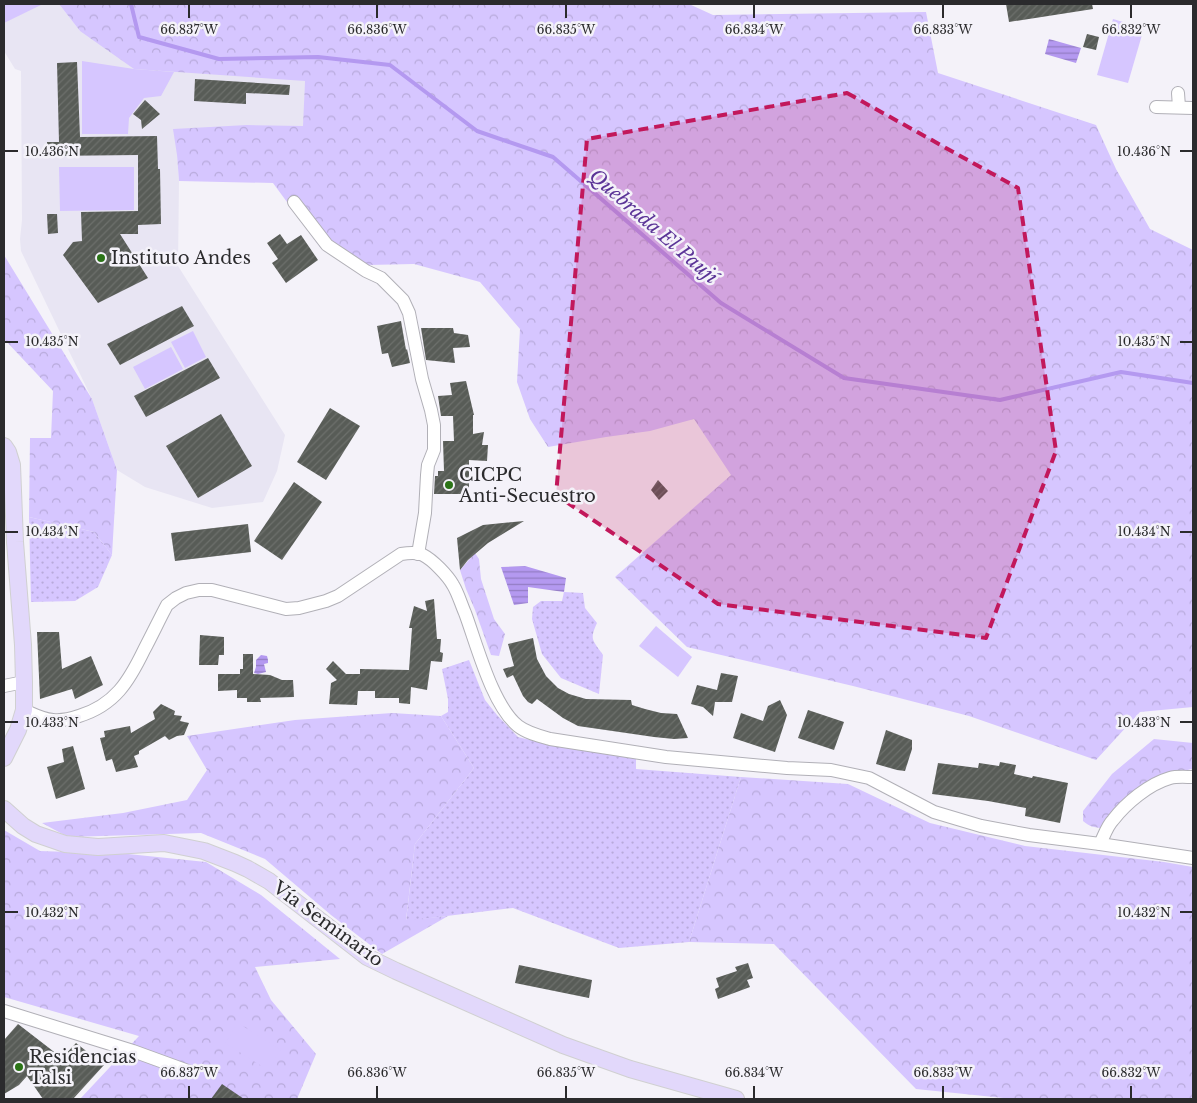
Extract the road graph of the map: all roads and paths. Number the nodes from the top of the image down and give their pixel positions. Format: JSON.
{"nodes":[{"id":1,"x":1178,"y":93,"type":"dead end"},
{"id":2,"x":1156,"y":107,"type":"dead end"},
{"id":3,"x":1179,"y":107,"type":"junction"},
{"id":4,"x":1193,"y":108,"type":"edge"},
{"id":5,"x":294,"y":202,"type":"dead end"},
{"id":6,"x":4,"y":446,"type":"edge"},
{"id":7,"x":418,"y":554,"type":"junction"},
{"id":8,"x":24,"y":682,"type":"junction"},
{"id":9,"x":4,"y":686,"type":"edge"},
{"id":10,"x":24,"y":710,"type":"junction"},
{"id":11,"x":4,"y":758,"type":"edge"},
{"id":12,"x":1193,"y":777,"type":"edge"},
{"id":13,"x":4,"y":810,"type":"edge"},
{"id":14,"x":1100,"y":844,"type":"junction"},
{"id":15,"x":1193,"y":858,"type":"edge"},
{"id":16,"x":4,"y":1011,"type":"edge"},
{"id":17,"x":188,"y":1071,"type":"dead end"},
{"id":18,"x":736,"y":1099,"type":"edge"}],
"edges":[{"from":1,"to":3,"type":"street"},
{"from":2,"to":3,"type":"street"},
{"from":3,"to":4,"type":"street"},
{"from":5,"to":7,"type":"street"},
{"from":6,"to":8,"type":"main road"},
{"from":7,"to":10,"type":"street"},
{"from":7,"to":14,"type":"street"},
{"from":8,"to":9,"type":"street"},
{"from":8,"to":10,"type":"main road"},
{"from":10,"to":11,"type":"main road"},
{"from":12,"to":14,"type":"street"},
{"from":13,"to":18,"type":"main road","name":"Vía Seminario"},
{"from":14,"to":15,"type":"street"},
{"from":16,"to":17,"type":"street"}]}
